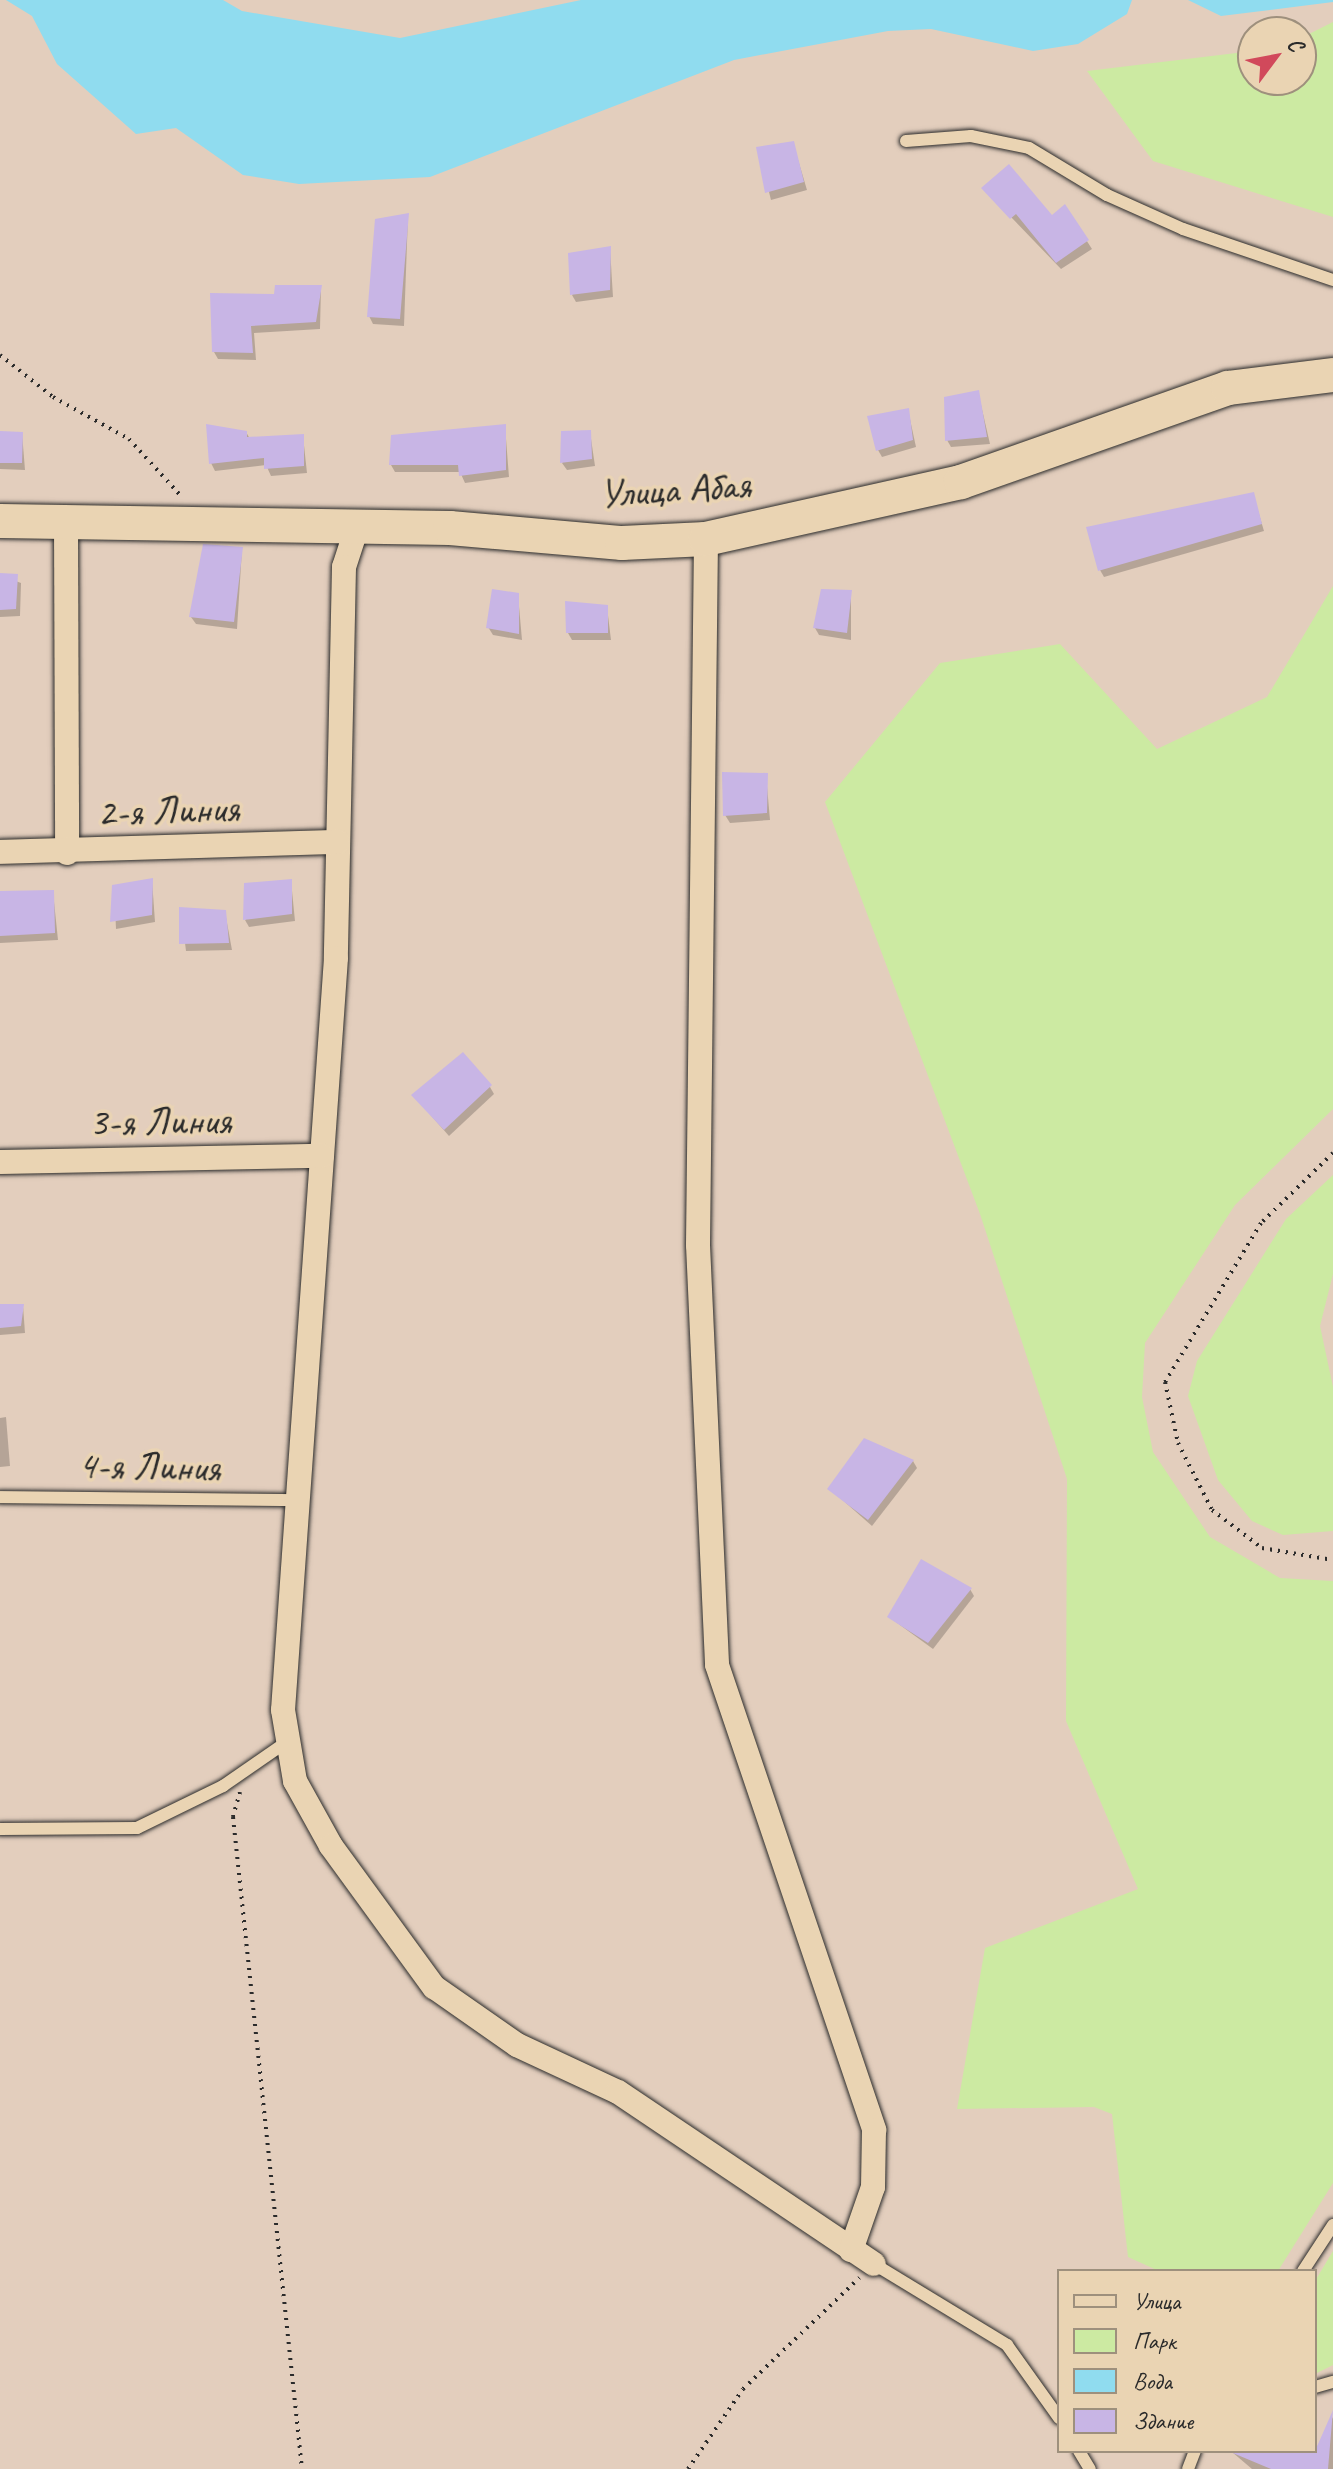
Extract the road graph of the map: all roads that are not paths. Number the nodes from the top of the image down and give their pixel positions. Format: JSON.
{"nodes":[{"id":1,"x":906,"y":141,"type":"dead end"},
{"id":2,"x":1333,"y":280,"type":"edge"},
{"id":3,"x":1333,"y":375,"type":"edge"},
{"id":4,"x":0,"y":521,"type":"edge"},
{"id":5,"x":66,"y":522,"type":"junction"},
{"id":6,"x":357,"y":527,"type":"junction"},
{"id":7,"x":706,"y":539,"type":"junction"},
{"id":8,"x":338,"y":842,"type":"junction"},
{"id":9,"x":0,"y":852,"type":"edge"},
{"id":10,"x":67,"y":853,"type":"junction"},
{"id":11,"x":322,"y":1156,"type":"junction"},
{"id":12,"x":0,"y":1162,"type":"edge"},
{"id":13,"x":0,"y":1497,"type":"edge"},
{"id":14,"x":298,"y":1500,"type":"junction"},
{"id":15,"x":288,"y":1741,"type":"junction"},
{"id":16,"x":0,"y":1829,"type":"edge"},
{"id":17,"x":1333,"y":2225,"type":"edge"},
{"id":18,"x":851,"y":2250,"type":"junction"},
{"id":19,"x":874,"y":2264,"type":"joint"},
{"id":20,"x":1304,"y":2269,"type":"edge"},
{"id":21,"x":1057,"y":2415,"type":"edge"}],
"edges":[{"from":1,"to":2,"type":"lane"},
{"from":3,"to":7,"type":"street","name":"Улица Абая"},
{"from":4,"to":5,"type":"street","name":"Улица Абая"},
{"from":5,"to":6,"type":"street","name":"Улица Абая"},
{"from":5,"to":10,"type":"street"},
{"from":6,"to":7,"type":"street","name":"Улица Абая"},
{"from":6,"to":8,"type":"street"},
{"from":7,"to":18,"type":"street"},
{"from":8,"to":10,"type":"street","name":"2-я Линия"},
{"from":8,"to":11,"type":"street"},
{"from":9,"to":10,"type":"street","name":"2-я Линия"},
{"from":11,"to":12,"type":"street","name":"3-я Линия"},
{"from":11,"to":14,"type":"street"},
{"from":13,"to":14,"type":"lane","name":"4-я Линия"},
{"from":14,"to":15,"type":"street"},
{"from":15,"to":16,"type":"lane"},
{"from":15,"to":18,"type":"street"},
{"from":17,"to":20,"type":"lane"},
{"from":18,"to":19,"type":"street"},
{"from":19,"to":21,"type":"lane"}]}
